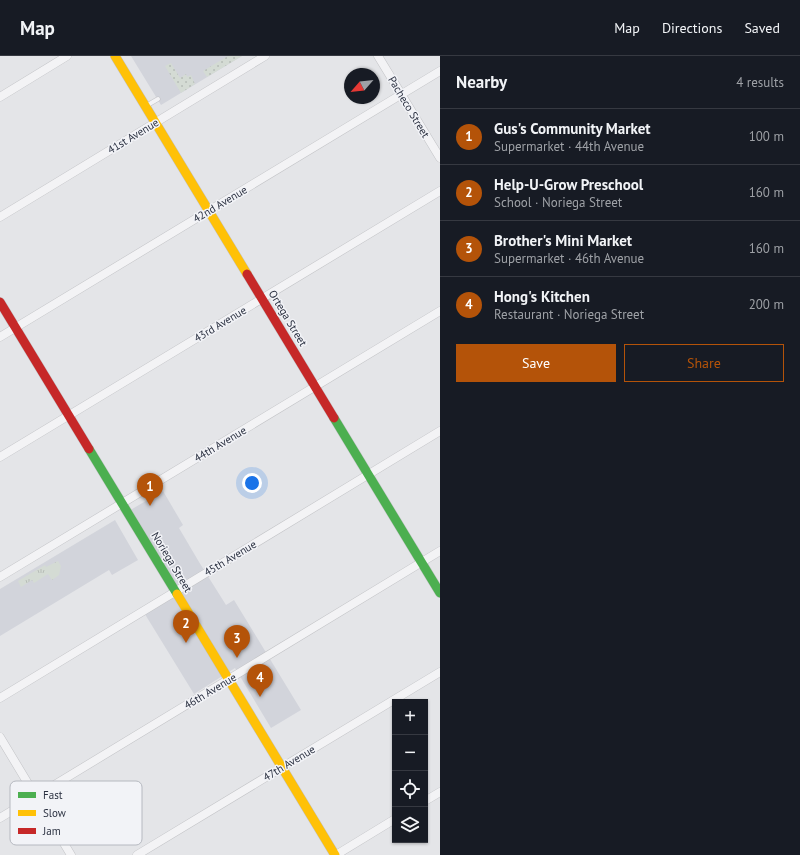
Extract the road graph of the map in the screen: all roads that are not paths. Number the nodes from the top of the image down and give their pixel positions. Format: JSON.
{"nodes":[{"id":1,"x":67,"y":56,"type":"edge"},
{"id":2,"x":115,"y":56,"type":"edge"},
{"id":3,"x":265,"y":56,"type":"edge"},
{"id":4,"x":378,"y":56,"type":"edge"},
{"id":5,"x":440,"y":71,"type":"edge"},
{"id":6,"x":401,"y":94,"type":"junction"},
{"id":7,"x":0,"y":96,"type":"edge"},
{"id":8,"x":158,"y":99,"type":"dead end"},
{"id":9,"x":146,"y":106,"type":"junction"},
{"id":10,"x":155,"y":122,"type":"junction"},
{"id":11,"x":440,"y":158,"type":"edge"},
{"id":12,"x":440,"y":191,"type":"edge"},
{"id":13,"x":209,"y":211,"type":"junction"},
{"id":14,"x":0,"y":217,"type":"edge"},
{"id":15,"x":262,"y":299,"type":"junction"},
{"id":16,"x":0,"y":302,"type":"edge"},
{"id":17,"x":440,"y":311,"type":"edge"},
{"id":18,"x":16,"y":327,"type":"junction"},
{"id":19,"x":0,"y":337,"type":"edge"},
{"id":20,"x":315,"y":387,"type":"junction"},
{"id":21,"x":69,"y":416,"type":"junction"},
{"id":22,"x":440,"y":431,"type":"edge"},
{"id":23,"x":0,"y":457,"type":"edge"},
{"id":24,"x":368,"y":475,"type":"junction"},
{"id":25,"x":122,"y":504,"type":"junction"},
{"id":26,"x":440,"y":552,"type":"edge"},
{"id":27,"x":422,"y":562,"type":"junction"},
{"id":28,"x":0,"y":577,"type":"edge"},
{"id":29,"x":176,"y":592,"type":"junction"},
{"id":30,"x":440,"y":593,"type":"edge"},
{"id":31,"x":440,"y":672,"type":"edge"},
{"id":32,"x":229,"y":679,"type":"junction"},
{"id":33,"x":0,"y":698,"type":"edge"},
{"id":34,"x":0,"y":737,"type":"edge"},
{"id":35,"x":282,"y":767,"type":"junction"},
{"id":36,"x":27,"y":781,"type":"edge"},
{"id":37,"x":61,"y":781,"type":"edge"},
{"id":38,"x":440,"y":792,"type":"edge"},
{"id":39,"x":428,"y":799,"type":"edge"},
{"id":40,"x":10,"y":812,"type":"edge"},
{"id":41,"x":0,"y":818,"type":"edge"},
{"id":42,"x":392,"y":821,"type":"edge"},
{"id":43,"x":65,"y":845,"type":"edge"},
{"id":44,"x":71,"y":855,"type":"edge"},
{"id":45,"x":137,"y":855,"type":"edge"},
{"id":46,"x":335,"y":855,"type":"edge"}],
"edges":[{"from":1,"to":7,"type":"street"},
{"from":2,"to":9,"type":"street","name":"Ortega Street"},
{"from":3,"to":10,"type":"street","name":"41st Avenue"},
{"from":4,"to":6,"type":"street","name":"Pacheco Street"},
{"from":5,"to":6,"type":"street","name":"42nd Avenue"},
{"from":6,"to":11,"type":"street","name":"Pacheco Street"},
{"from":6,"to":13,"type":"street","name":"42nd Avenue"},
{"from":8,"to":9,"type":"lane"},
{"from":9,"to":10,"type":"street","name":"Ortega Street"},
{"from":10,"to":13,"type":"street","name":"Ortega Street"},
{"from":10,"to":14,"type":"street","name":"41st Avenue"},
{"from":12,"to":15,"type":"street","name":"43rd Avenue"},
{"from":13,"to":15,"type":"street","name":"Ortega Street"},
{"from":13,"to":18,"type":"street","name":"42nd Avenue"},
{"from":15,"to":20,"type":"street","name":"Ortega Street"},
{"from":15,"to":21,"type":"street","name":"43rd Avenue"},
{"from":16,"to":18,"type":"street","name":"Noriega Street"},
{"from":17,"to":20,"type":"street","name":"44th Avenue"},
{"from":18,"to":19,"type":"street","name":"42nd Avenue"},
{"from":18,"to":21,"type":"street","name":"Noriega Street"},
{"from":20,"to":24,"type":"street","name":"Ortega Street"},
{"from":20,"to":25,"type":"street","name":"44th Avenue"},
{"from":21,"to":23,"type":"street","name":"43rd Avenue"},
{"from":21,"to":25,"type":"street","name":"Noriega Street"},
{"from":22,"to":24,"type":"street","name":"45th Avenue"},
{"from":24,"to":27,"type":"street","name":"Ortega Street"},
{"from":24,"to":29,"type":"street","name":"45th Avenue"},
{"from":25,"to":28,"type":"street","name":"44th Avenue"},
{"from":25,"to":29,"type":"street","name":"Noriega Street"},
{"from":26,"to":27,"type":"street","name":"46th Avenue"},
{"from":27,"to":30,"type":"street","name":"Ortega Street"},
{"from":27,"to":32,"type":"street","name":"46th Avenue"},
{"from":29,"to":32,"type":"street","name":"Noriega Street"},
{"from":29,"to":33,"type":"street","name":"45th Avenue"},
{"from":31,"to":35,"type":"street","name":"47th Avenue"},
{"from":32,"to":35,"type":"street","name":"Noriega Street"},
{"from":32,"to":37,"type":"street","name":"46th Avenue"},
{"from":34,"to":36,"type":"street"},
{"from":35,"to":45,"type":"street","name":"47th Avenue"},
{"from":35,"to":46,"type":"street","name":"Noriega Street"},
{"from":38,"to":39,"type":"street"},
{"from":40,"to":41,"type":"street","name":"46th Avenue"},
{"from":42,"to":46,"type":"street"},
{"from":43,"to":44,"type":"street"}]}
